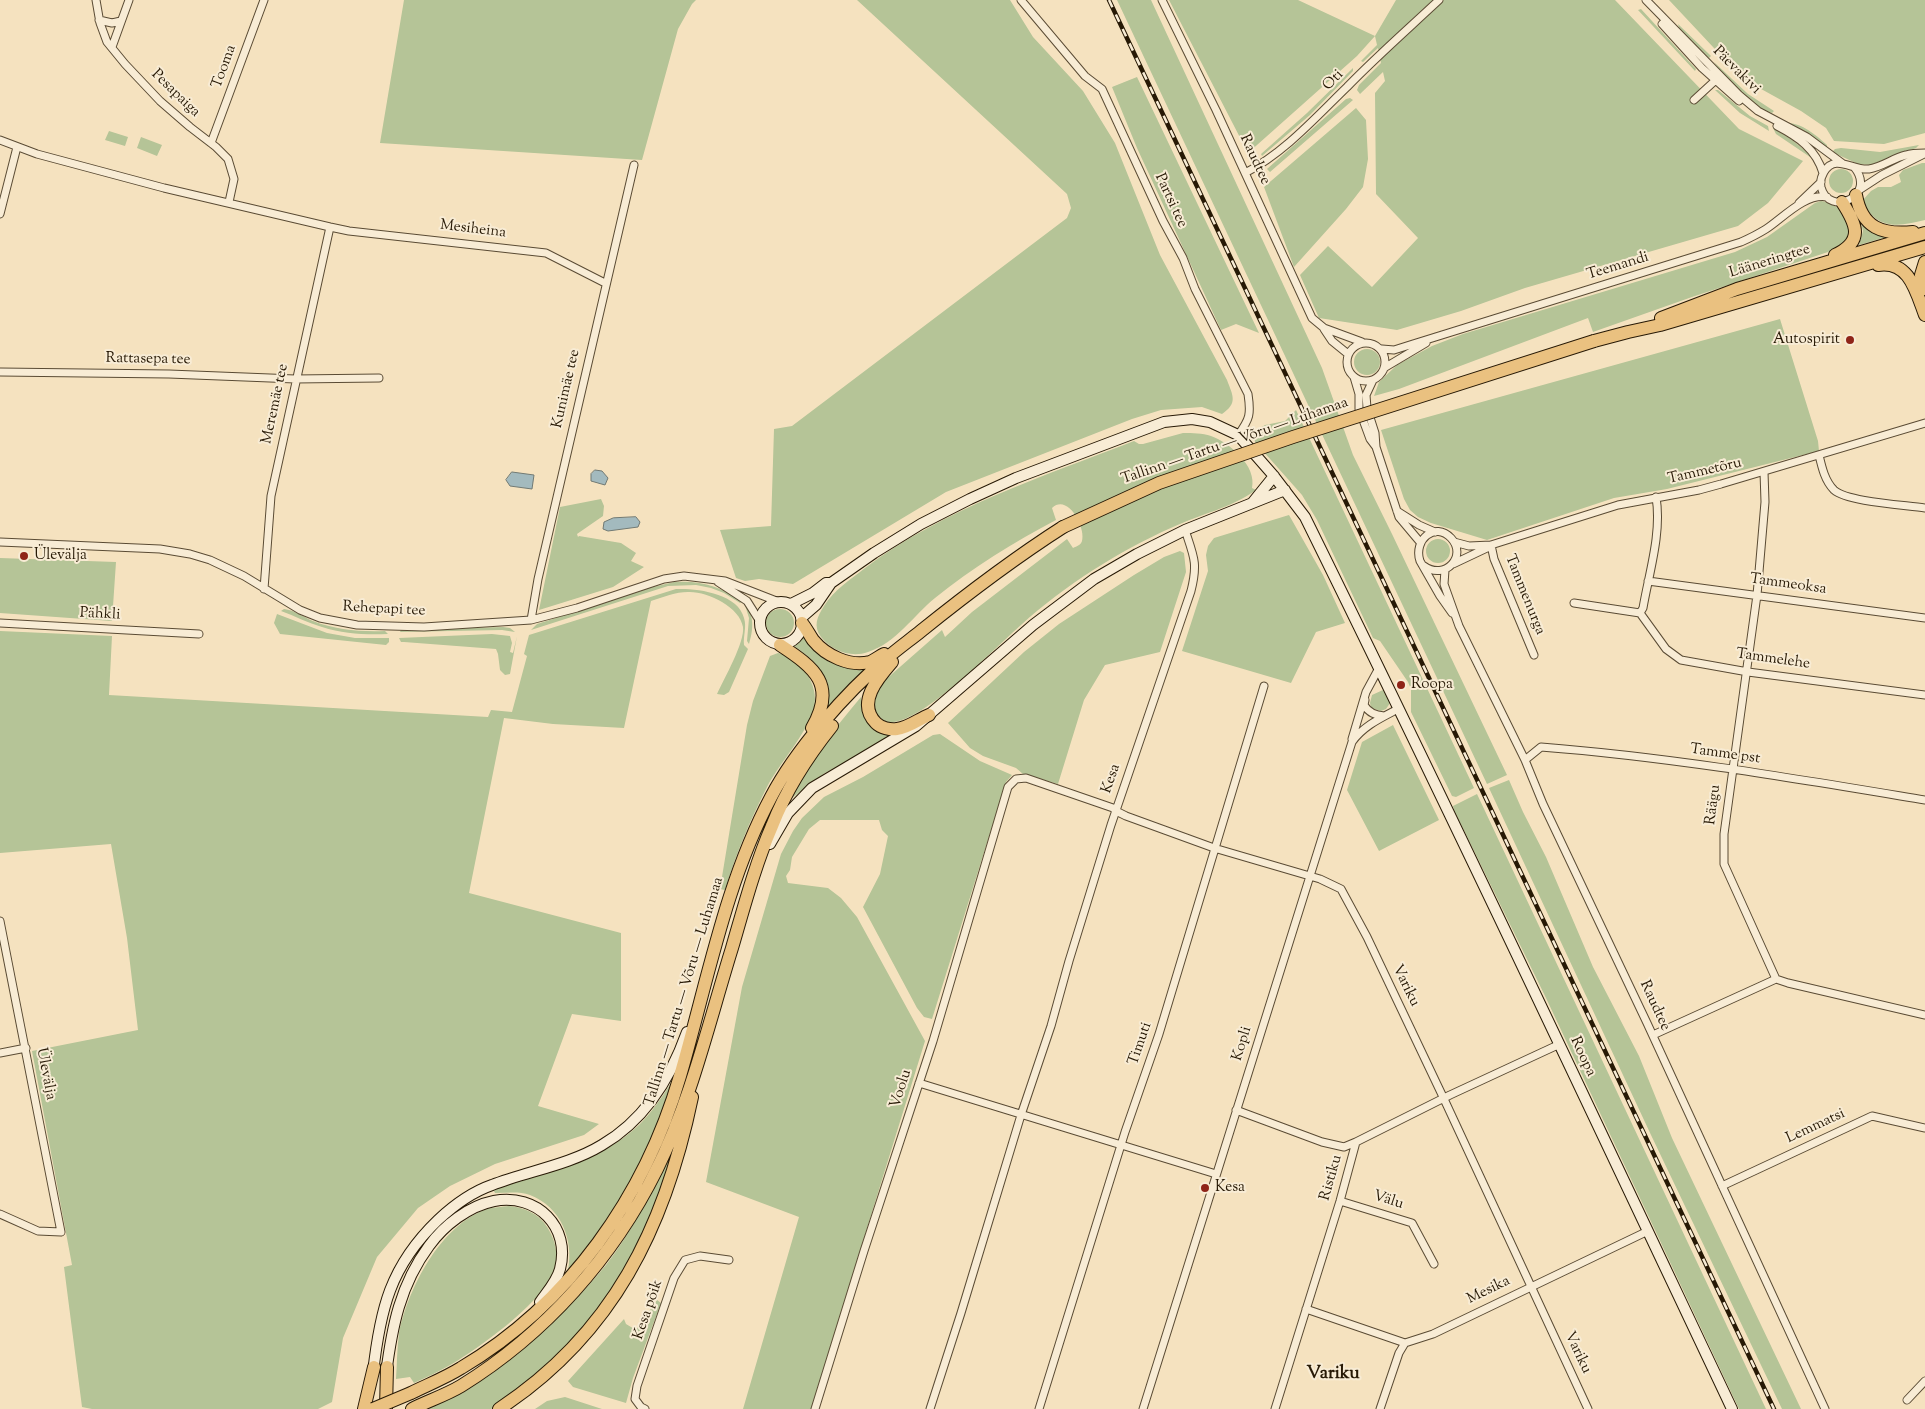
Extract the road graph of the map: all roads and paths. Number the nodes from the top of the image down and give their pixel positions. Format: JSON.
{"nodes":[{"id":1,"x":96,"y":0,"type":"edge"},
{"id":2,"x":129,"y":0,"type":"edge"},
{"id":3,"x":264,"y":0,"type":"edge"},
{"id":4,"x":1021,"y":0,"type":"edge"},
{"id":5,"x":1162,"y":0,"type":"edge"},
{"id":6,"x":1438,"y":0,"type":"edge"},
{"id":7,"x":1640,"y":0,"type":"edge"},
{"id":8,"x":1646,"y":0,"type":"edge"},
{"id":9,"x":99,"y":20,"type":"junction"},
{"id":10,"x":121,"y":21,"type":"junction"},
{"id":11,"x":112,"y":47,"type":"junction"},
{"id":12,"x":1718,"y":77,"type":"junction"},
{"id":13,"x":1694,"y":100,"type":"dead end"},
{"id":14,"x":0,"y":140,"type":"edge"},
{"id":15,"x":212,"y":144,"type":"junction"},
{"id":16,"x":17,"y":147,"type":"junction"},
{"id":17,"x":1925,"y":153,"type":"edge"},
{"id":18,"x":1842,"y":162,"type":"junction"},
{"id":19,"x":634,"y":165,"type":"dead end"},
{"id":20,"x":1854,"y":168,"type":"junction"},
{"id":21,"x":1823,"y":173,"type":"junction"},
{"id":22,"x":1244,"y":174,"type":"junction"},
{"id":23,"x":1821,"y":182,"type":"junction"},
{"id":24,"x":1857,"y":193,"type":"junction"},
{"id":25,"x":1827,"y":197,"type":"junction"},
{"id":26,"x":229,"y":202,"type":"junction"},
{"id":27,"x":1842,"y":202,"type":"junction"},
{"id":28,"x":1794,"y":209,"type":"junction"},
{"id":29,"x":0,"y":214,"type":"edge"},
{"id":30,"x":330,"y":227,"type":"junction"},
{"id":31,"x":1925,"y":231,"type":"edge"},
{"id":32,"x":1925,"y":247,"type":"edge"},
{"id":33,"x":1925,"y":262,"type":"edge"},
{"id":34,"x":1815,"y":266,"type":"junction"},
{"id":35,"x":1831,"y":276,"type":"junction"},
{"id":36,"x":605,"y":283,"type":"junction"},
{"id":37,"x":1925,"y":289,"type":"edge"},
{"id":38,"x":1925,"y":315,"type":"edge"},
{"id":39,"x":1324,"y":328,"type":"junction"},
{"id":40,"x":1628,"y":332,"type":"junction"},
{"id":41,"x":1442,"y":335,"type":"junction"},
{"id":42,"x":1362,"y":342,"type":"junction"},
{"id":43,"x":1594,"y":342,"type":"joint"},
{"id":44,"x":1382,"y":350,"type":"junction"},
{"id":45,"x":1348,"y":354,"type":"junction"},
{"id":46,"x":1384,"y":368,"type":"junction"},
{"id":47,"x":0,"y":372,"type":"edge"},
{"id":48,"x":1354,"y":377,"type":"junction"},
{"id":49,"x":379,"y":378,"type":"dead end"},
{"id":50,"x":295,"y":380,"type":"junction"},
{"id":51,"x":1373,"y":380,"type":"junction"},
{"id":52,"x":1925,"y":423,"type":"edge"},
{"id":53,"x":1238,"y":434,"type":"junction"},
{"id":54,"x":1376,"y":447,"type":"junction"},
{"id":55,"x":1819,"y":455,"type":"junction"},
{"id":56,"x":1764,"y":472,"type":"junction"},
{"id":57,"x":1274,"y":476,"type":"junction"},
{"id":58,"x":1285,"y":490,"type":"junction"},
{"id":59,"x":1656,"y":497,"type":"junction"},
{"id":60,"x":1253,"y":502,"type":"junction"},
{"id":61,"x":1925,"y":508,"type":"edge"},
{"id":62,"x":1397,"y":510,"type":"junction"},
{"id":63,"x":1185,"y":530,"type":"junction"},
{"id":64,"x":1435,"y":532,"type":"junction"},
{"id":65,"x":0,"y":542,"type":"edge"},
{"id":66,"x":1420,"y":542,"type":"junction"},
{"id":67,"x":1454,"y":542,"type":"junction"},
{"id":68,"x":1491,"y":545,"type":"junction"},
{"id":69,"x":1452,"y":564,"type":"junction"},
{"id":70,"x":1424,"y":566,"type":"junction"},
{"id":71,"x":1445,"y":570,"type":"junction"},
{"id":72,"x":716,"y":580,"type":"junction"},
{"id":73,"x":1648,"y":581,"type":"junction"},
{"id":74,"x":831,"y":583,"type":"junction"},
{"id":75,"x":264,"y":589,"type":"junction"},
{"id":76,"x":1758,"y":594,"type":"junction"},
{"id":77,"x":778,"y":602,"type":"junction"},
{"id":78,"x":1574,"y":603,"type":"dead end"},
{"id":79,"x":790,"y":604,"type":"junction"},
{"id":80,"x":1640,"y":613,"type":"junction"},
{"id":81,"x":1455,"y":616,"type":"junction"},
{"id":82,"x":1925,"y":618,"type":"edge"},
{"id":83,"x":531,"y":620,"type":"junction"},
{"id":84,"x":759,"y":620,"type":"junction"},
{"id":85,"x":802,"y":621,"type":"junction"},
{"id":86,"x":0,"y":623,"type":"edge"},
{"id":87,"x":199,"y":634,"type":"dead end"},
{"id":88,"x":917,"y":635,"type":"junction"},
{"id":89,"x":780,"y":645,"type":"junction"},
{"id":90,"x":1534,"y":655,"type":"dead end"},
{"id":91,"x":1379,"y":668,"type":"junction"},
{"id":92,"x":1748,"y":672,"type":"junction"},
{"id":93,"x":1264,"y":686,"type":"dead end"},
{"id":94,"x":1366,"y":692,"type":"junction"},
{"id":95,"x":1925,"y":694,"type":"edge"},
{"id":96,"x":1398,"y":709,"type":"junction"},
{"id":97,"x":929,"y":715,"type":"junction"},
{"id":98,"x":1384,"y":717,"type":"junction"},
{"id":99,"x":1352,"y":742,"type":"junction"},
{"id":100,"x":1525,"y":760,"type":"junction"},
{"id":101,"x":790,"y":765,"type":"junction"},
{"id":102,"x":1733,"y":770,"type":"junction"},
{"id":103,"x":1016,"y":779,"type":"joint"},
{"id":104,"x":1925,"y":800,"type":"edge"},
{"id":105,"x":1116,"y":812,"type":"junction"},
{"id":106,"x":1214,"y":848,"type":"junction"},
{"id":107,"x":756,"y":871,"type":"junction"},
{"id":108,"x":1310,"y":876,"type":"junction"},
{"id":109,"x":0,"y":922,"type":"edge"},
{"id":110,"x":710,"y":967,"type":"junction"},
{"id":111,"x":1776,"y":979,"type":"junction"},
{"id":112,"x":1925,"y":1015,"type":"edge"},
{"id":113,"x":1653,"y":1035,"type":"junction"},
{"id":114,"x":705,"y":1037,"type":"junction"},
{"id":115,"x":1560,"y":1044,"type":"junction"},
{"id":116,"x":26,"y":1048,"type":"junction"},
{"id":117,"x":0,"y":1052,"type":"edge"},
{"id":118,"x":919,"y":1083,"type":"junction"},
{"id":119,"x":1444,"y":1099,"type":"junction"},
{"id":120,"x":1236,"y":1110,"type":"junction"},
{"id":121,"x":1022,"y":1115,"type":"junction"},
{"id":122,"x":1925,"y":1128,"type":"edge"},
{"id":123,"x":1356,"y":1142,"type":"junction"},
{"id":124,"x":1122,"y":1146,"type":"junction"},
{"id":125,"x":1216,"y":1174,"type":"junction"},
{"id":126,"x":1722,"y":1186,"type":"junction"},
{"id":127,"x":1340,"y":1201,"type":"junction"},
{"id":128,"x":0,"y":1214,"type":"edge"},
{"id":129,"x":1648,"y":1231,"type":"junction"},
{"id":130,"x":729,"y":1260,"type":"dead end"},
{"id":131,"x":1434,"y":1264,"type":"dead end"},
{"id":132,"x":1532,"y":1286,"type":"junction"},
{"id":133,"x":1306,"y":1309,"type":"junction"},
{"id":134,"x":511,"y":1334,"type":"junction"},
{"id":135,"x":1405,"y":1343,"type":"junction"},
{"id":136,"x":380,"y":1367,"type":"junction"},
{"id":137,"x":1925,"y":1381,"type":"edge"},
{"id":138,"x":1907,"y":1400,"type":"dead end"},
{"id":139,"x":364,"y":1409,"type":"edge"},
{"id":140,"x":370,"y":1409,"type":"edge"},
{"id":141,"x":373,"y":1409,"type":"edge"},
{"id":142,"x":382,"y":1409,"type":"edge"},
{"id":143,"x":386,"y":1409,"type":"edge"},
{"id":144,"x":412,"y":1409,"type":"edge"},
{"id":145,"x":500,"y":1409,"type":"edge"},
{"id":146,"x":645,"y":1409,"type":"edge"},
{"id":147,"x":815,"y":1409,"type":"edge"},
{"id":148,"x":930,"y":1409,"type":"edge"},
{"id":149,"x":1039,"y":1409,"type":"edge"},
{"id":150,"x":1143,"y":1409,"type":"edge"},
{"id":151,"x":1275,"y":1409,"type":"edge"},
{"id":152,"x":1380,"y":1409,"type":"edge"},
{"id":153,"x":1588,"y":1409,"type":"edge"},
{"id":154,"x":1732,"y":1409,"type":"edge"},
{"id":155,"x":1825,"y":1409,"type":"edge"}],
"edges":[{"from":1,"to":9,"type":"street","name":"Pesapaiga"},
{"from":2,"to":10,"type":"street"},
{"from":3,"to":15,"type":"street","name":"Tooma"},
{"from":4,"to":53,"type":"street","name":"Partsi tee"},
{"from":5,"to":22,"type":"street","name":"Raudtee"},
{"from":6,"to":22,"type":"street","name":"Oti"},
{"from":7,"to":12,"type":"street","name":"Päevakivi"},
{"from":8,"to":12,"type":"street","name":"Päevakivi"},
{"from":9,"to":10,"type":"street"},
{"from":9,"to":11,"type":"street","name":"Pesapaiga"},
{"from":10,"to":11,"type":"street"},
{"from":11,"to":15,"type":"street","name":"Pesapaiga"},
{"from":12,"to":13,"type":"street"},
{"from":12,"to":18,"type":"street","name":"Päevakivi"},
{"from":12,"to":21,"type":"street","name":"Päevakivi"},
{"from":14,"to":16,"type":"street"},
{"from":15,"to":26,"type":"street","name":"Pesapaiga"},
{"from":16,"to":26,"type":"street"},
{"from":16,"to":29,"type":"street"},
{"from":17,"to":20,"type":"street"},
{"from":17,"to":24,"type":"street"},
{"from":18,"to":20,"type":"street"},
{"from":18,"to":21,"type":"street"},
{"from":19,"to":36,"type":"street","name":"Kunimäe tee"},
{"from":20,"to":24,"type":"street"},
{"from":21,"to":23,"type":"street"},
{"from":22,"to":39,"type":"street","name":"Raudtee"},
{"from":23,"to":25,"type":"street"},
{"from":23,"to":28,"type":"street","name":"Teemandi"},
{"from":24,"to":27,"type":"street"},
{"from":24,"to":31,"type":"highway"},
{"from":25,"to":27,"type":"street"},
{"from":25,"to":28,"type":"street","name":"Teemandi"},
{"from":26,"to":30,"type":"street"},
{"from":27,"to":34,"type":"highway"},
{"from":28,"to":41,"type":"street","name":"Teemandi"},
{"from":30,"to":36,"type":"street","name":"Mesiheina"},
{"from":30,"to":50,"type":"street","name":"Meremäe tee"},
{"from":31,"to":34,"type":"highway","name":"Lääneringtee"},
{"from":32,"to":35,"type":"highway","name":"Lääneringtee"},
{"from":33,"to":37,"type":"highway"},
{"from":34,"to":40,"type":"highway","name":"Lääneringtee"},
{"from":35,"to":38,"type":"highway"},
{"from":35,"to":40,"type":"highway","name":"Lääneringtee"},
{"from":36,"to":83,"type":"street","name":"Kunimäe tee"},
{"from":39,"to":42,"type":"street","name":"Raudtee"},
{"from":39,"to":45,"type":"street","name":"Raudtee"},
{"from":40,"to":43,"type":"highway","name":"Lääneringtee"},
{"from":41,"to":44,"type":"street","name":"Teemandi"},
{"from":41,"to":46,"type":"street","name":"Teemandi"},
{"from":42,"to":44,"type":"street","name":"Raudtee"},
{"from":42,"to":45,"type":"street"},
{"from":43,"to":88,"type":"highway","name":"Tallinn — Tartu — Võru — Luhamaa","bridge":true},
{"from":44,"to":46,"type":"street"},
{"from":45,"to":48,"type":"street"},
{"from":46,"to":51,"type":"street"},
{"from":47,"to":50,"type":"street","name":"Rattasepa tee"},
{"from":48,"to":51,"type":"street"},
{"from":48,"to":54,"type":"street"},
{"from":49,"to":50,"type":"street","name":"Rattasepa tee"},
{"from":50,"to":75,"type":"street","name":"Meremäe tee"},
{"from":51,"to":54,"type":"street"},
{"from":52,"to":55,"type":"street","name":"Tammetõru"},
{"from":53,"to":57,"type":"street","name":"Roopa"},
{"from":53,"to":74,"type":"street"},
{"from":54,"to":62,"type":"street"},
{"from":55,"to":56,"type":"street","name":"Tammetõru"},
{"from":55,"to":61,"type":"street"},
{"from":56,"to":59,"type":"street","name":"Tammetõru"},
{"from":56,"to":76,"type":"street","name":"Räägu"},
{"from":57,"to":58,"type":"street","name":"Roopa"},
{"from":57,"to":60,"type":"street"},
{"from":58,"to":60,"type":"street"},
{"from":58,"to":91,"type":"street","name":"Roopa"},
{"from":59,"to":68,"type":"street","name":"Tammetõru"},
{"from":59,"to":73,"type":"street"},
{"from":60,"to":63,"type":"street"},
{"from":62,"to":64,"type":"street"},
{"from":62,"to":66,"type":"street"},
{"from":63,"to":97,"type":"street"},
{"from":63,"to":105,"type":"street","name":"Kesa"},
{"from":64,"to":66,"type":"street"},
{"from":64,"to":67,"type":"street"},
{"from":65,"to":75,"type":"street","name":"Rehepapi tee"},
{"from":66,"to":70,"type":"street","name":"Raudtee"},
{"from":67,"to":68,"type":"street","name":"Tammetõru"},
{"from":67,"to":69,"type":"street"},
{"from":68,"to":69,"type":"street","name":"Tammetõru"},
{"from":68,"to":90,"type":"street","name":"Tammenurga"},
{"from":69,"to":71,"type":"street"},
{"from":70,"to":71,"type":"street"},
{"from":70,"to":81,"type":"street","name":"Raudtee"},
{"from":71,"to":81,"type":"street","name":"Raudtee"},
{"from":72,"to":77,"type":"street","name":"Rehepapi tee"},
{"from":72,"to":83,"type":"street","name":"Rehepapi tee"},
{"from":72,"to":84,"type":"street","name":"Rehepapi tee"},
{"from":73,"to":76,"type":"street","name":"Tammeoksa"},
{"from":73,"to":80,"type":"street"},
{"from":74,"to":79,"type":"street"},
{"from":74,"to":85,"type":"street"},
{"from":75,"to":83,"type":"street","name":"Rehepapi tee"},
{"from":76,"to":82,"type":"street","name":"Tammeoksa"},
{"from":76,"to":92,"type":"street","name":"Räägu"},
{"from":77,"to":79,"type":"street"},
{"from":77,"to":84,"type":"street"},
{"from":78,"to":80,"type":"street"},
{"from":79,"to":85,"type":"street"},
{"from":80,"to":92,"type":"street","name":"Tammelehe"},
{"from":81,"to":100,"type":"street","name":"Raudtee"},
{"from":84,"to":89,"type":"street"},
{"from":85,"to":88,"type":"highway"},
{"from":85,"to":89,"type":"street"},
{"from":86,"to":87,"type":"street","name":"Pähkli"},
{"from":88,"to":97,"type":"highway"},
{"from":88,"to":101,"type":"highway","name":"Tallinn — Tartu — Võru — Luhamaa"},
{"from":88,"to":107,"type":"highway","name":"Tallinn — Tartu — Võru — Luhamaa"},
{"from":89,"to":101,"type":"highway"},
{"from":91,"to":94,"type":"street"},
{"from":91,"to":96,"type":"street","name":"Roopa"},
{"from":92,"to":95,"type":"street","name":"Tammelehe"},
{"from":92,"to":102,"type":"street","name":"Räägu"},
{"from":93,"to":106,"type":"street","name":"Timuti"},
{"from":94,"to":98,"type":"street"},
{"from":94,"to":99,"type":"street"},
{"from":96,"to":98,"type":"street","name":"Kopli"},
{"from":96,"to":115,"type":"street","name":"Roopa"},
{"from":97,"to":107,"type":"street"},
{"from":98,"to":99,"type":"street","name":"Kopli"},
{"from":99,"to":108,"type":"street","name":"Kopli"},
{"from":100,"to":102,"type":"street","name":"Tamme pst"},
{"from":100,"to":113,"type":"street","name":"Raudtee"},
{"from":101,"to":110,"type":"highway","name":"Tallinn — Tartu — Võru — Luhamaa"},
{"from":102,"to":104,"type":"street","name":"Tamme pst"},
{"from":102,"to":111,"type":"street","name":"Räägu"},
{"from":103,"to":105,"type":"street","name":"Variku"},
{"from":103,"to":118,"type":"street","name":"Voolu"},
{"from":105,"to":106,"type":"street","name":"Variku"},
{"from":105,"to":121,"type":"street","name":"Kesa"},
{"from":106,"to":108,"type":"street","name":"Variku"},
{"from":106,"to":124,"type":"street","name":"Timuti"},
{"from":107,"to":114,"type":"highway","name":"Tallinn — Tartu — Võru — Luhamaa"},
{"from":108,"to":119,"type":"street","name":"Variku"},
{"from":108,"to":120,"type":"street","name":"Kopli"},
{"from":109,"to":116,"type":"street","name":"Ülevälja"},
{"from":110,"to":134,"type":"highway","name":"Tallinn — Tartu — Võru — Luhamaa"},
{"from":110,"to":136,"type":"street"},
{"from":111,"to":112,"type":"street"},
{"from":111,"to":113,"type":"street"},
{"from":113,"to":126,"type":"street","name":"Raudtee"},
{"from":114,"to":144,"type":"highway","name":"Tallinn — Tartu — Võru — Luhamaa"},
{"from":114,"to":145,"type":"highway"},
{"from":115,"to":119,"type":"street","name":"Ristiku"},
{"from":115,"to":129,"type":"street","name":"Roopa"},
{"from":116,"to":117,"type":"street"},
{"from":116,"to":128,"type":"street","name":"Ülevälja"},
{"from":118,"to":121,"type":"street"},
{"from":118,"to":147,"type":"street","name":"Voolu"},
{"from":119,"to":123,"type":"street","name":"Ristiku"},
{"from":119,"to":132,"type":"street","name":"Variku"},
{"from":120,"to":123,"type":"street"},
{"from":120,"to":125,"type":"street","name":"Kopli"},
{"from":121,"to":124,"type":"street"},
{"from":121,"to":148,"type":"street","name":"Kesa"},
{"from":122,"to":126,"type":"street","name":"Lemmatsi"},
{"from":123,"to":127,"type":"street","name":"Ristiku"},
{"from":124,"to":125,"type":"street"},
{"from":124,"to":149,"type":"street","name":"Timuti"},
{"from":125,"to":150,"type":"street","name":"Kopli"},
{"from":126,"to":155,"type":"street","name":"Raudtee"},
{"from":127,"to":131,"type":"street","name":"Välu"},
{"from":127,"to":133,"type":"street","name":"Ristiku"},
{"from":129,"to":132,"type":"street","name":"Mesika"},
{"from":129,"to":154,"type":"street","name":"Roopa"},
{"from":130,"to":146,"type":"street","name":"Kesa põik"},
{"from":132,"to":135,"type":"street","name":"Mesika"},
{"from":132,"to":153,"type":"street","name":"Variku"},
{"from":133,"to":135,"type":"street"},
{"from":133,"to":151,"type":"street","name":"Ristiku"},
{"from":134,"to":136,"type":"street"},
{"from":134,"to":141,"type":"highway","name":"Tallinn — Tartu — Võru — Luhamaa","bridge":true},
{"from":135,"to":152,"type":"street"},
{"from":136,"to":139,"type":"highway"},
{"from":136,"to":140,"type":"street"},
{"from":136,"to":142,"type":"street"},
{"from":136,"to":143,"type":"highway"},
{"from":137,"to":138,"type":"street"}]}
